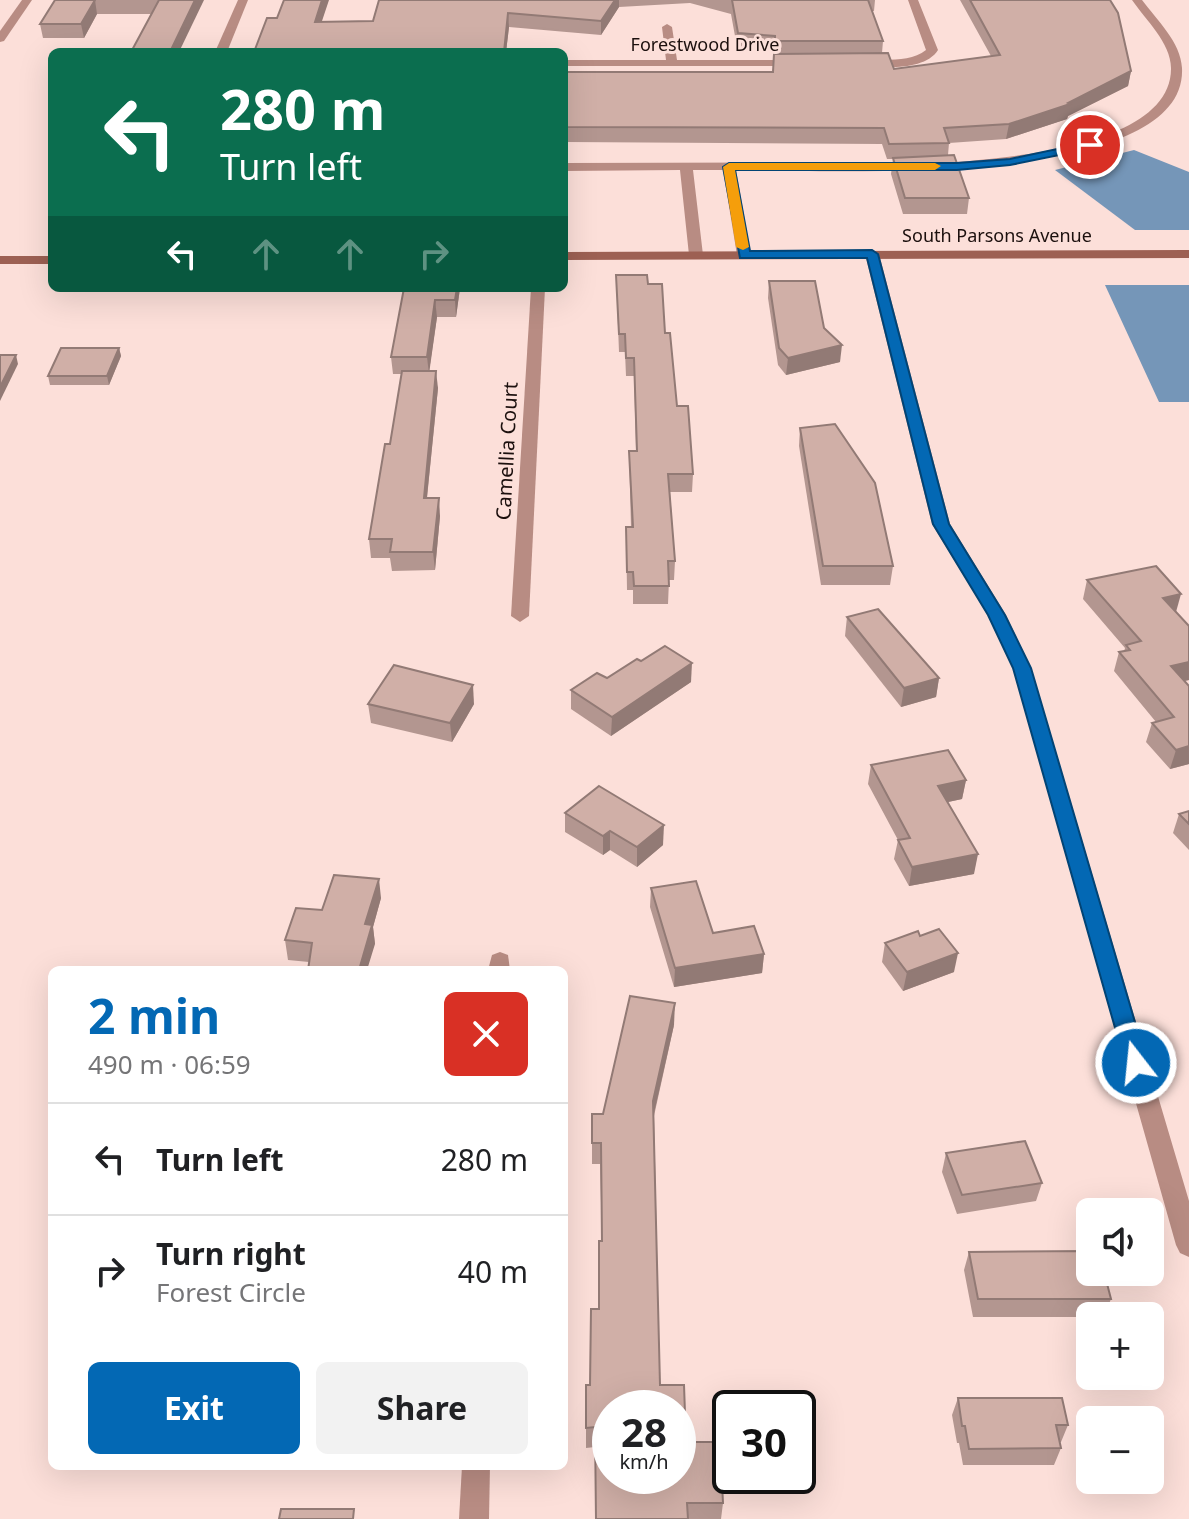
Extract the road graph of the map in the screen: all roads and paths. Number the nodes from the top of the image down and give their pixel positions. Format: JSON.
{"nodes":[{"id":1,"x":27,"y":0,"type":"edge"},
{"id":2,"x":243,"y":0,"type":"edge"},
{"id":3,"x":913,"y":0,"type":"edge"},
{"id":4,"x":1137,"y":0,"type":"edge"},
{"id":5,"x":667,"y":27,"type":"dead end"},
{"id":6,"x":0,"y":39,"type":"edge"},
{"id":7,"x":223,"y":48,"type":"edge"},
{"id":8,"x":568,"y":63,"type":"edge"},
{"id":9,"x":672,"y":63,"type":"junction"},
{"id":10,"x":815,"y":63,"type":"edge"},
{"id":11,"x":847,"y":63,"type":"edge"},
{"id":12,"x":568,"y":167,"type":"edge"},
{"id":13,"x":686,"y":167,"type":"junction"},
{"id":14,"x":729,"y":167,"type":"junction"},
{"id":15,"x":872,"y":254,"type":"junction"},
{"id":16,"x":1189,"y":254,"type":"edge"},
{"id":17,"x":696,"y":255,"type":"junction"},
{"id":18,"x":744,"y":255,"type":"junction"},
{"id":19,"x":568,"y":256,"type":"edge"},
{"id":20,"x":0,"y":260,"type":"edge"},
{"id":21,"x":48,"y":260,"type":"edge"},
{"id":22,"x":538,"y":292,"type":"edge"},
{"id":23,"x":520,"y":616,"type":"dead end"},
{"id":24,"x":1189,"y":1245,"type":"edge"},
{"id":25,"x":476,"y":1470,"type":"edge"},
{"id":26,"x":474,"y":1519,"type":"edge"}],
"edges":[{"from":1,"to":6,"type":"street"},
{"from":2,"to":7,"type":"street"},
{"from":3,"to":11,"type":"street"},
{"from":4,"to":14,"type":"street"},
{"from":5,"to":9,"type":"street"},
{"from":8,"to":9,"type":"street","name":"Forestwood Drive"},
{"from":9,"to":10,"type":"street","name":"Forestwood Drive"},
{"from":12,"to":13,"type":"street"},
{"from":13,"to":14,"type":"street"},
{"from":13,"to":17,"type":"street"},
{"from":14,"to":18,"type":"street"},
{"from":15,"to":16,"type":"main road","name":"South Parsons Avenue"},
{"from":15,"to":18,"type":"main road","name":"South Parsons Avenue"},
{"from":15,"to":24,"type":"street"},
{"from":17,"to":18,"type":"main road","name":"South Parsons Avenue"},
{"from":17,"to":19,"type":"main road","name":"South Parsons Avenue"},
{"from":20,"to":21,"type":"main road"},
{"from":22,"to":23,"type":"street","name":"Camellia Court"},
{"from":25,"to":26,"type":"street"}]}
